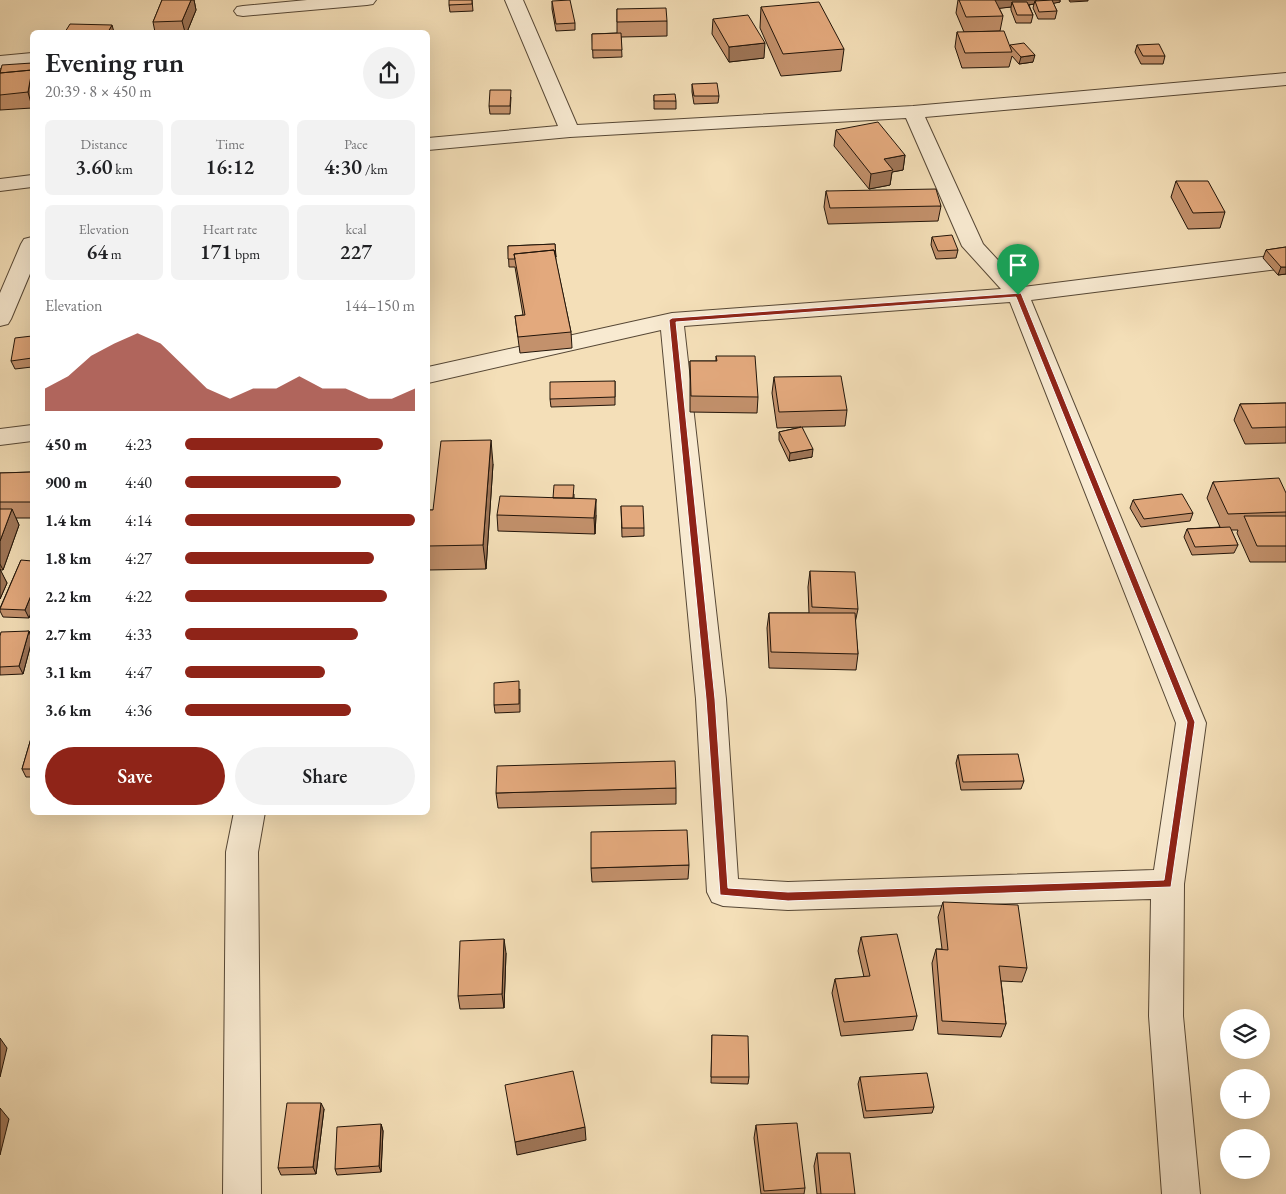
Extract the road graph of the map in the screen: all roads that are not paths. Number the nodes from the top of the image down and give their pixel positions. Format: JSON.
{"nodes":[{"id":1,"x":367,"y":0,"type":"edge"},
{"id":2,"x":514,"y":0,"type":"edge"},
{"id":3,"x":243,"y":12,"type":"edge"},
{"id":4,"x":30,"y":59,"type":"edge"},
{"id":5,"x":0,"y":62,"type":"edge"},
{"id":6,"x":1286,"y":79,"type":"edge"},
{"id":7,"x":913,"y":112,"type":"junction"},
{"id":8,"x":570,"y":131,"type":"junction"},
{"id":9,"x":430,"y":144,"type":"edge"},
{"id":10,"x":30,"y":181,"type":"edge"},
{"id":11,"x":0,"y":185,"type":"edge"},
{"id":12,"x":30,"y":249,"type":"edge"},
{"id":13,"x":1286,"y":261,"type":"edge"},
{"id":14,"x":1018,"y":295,"type":"junction"},
{"id":15,"x":0,"y":319,"type":"edge"},
{"id":16,"x":672,"y":320,"type":"junction"},
{"id":17,"x":430,"y":375,"type":"edge"},
{"id":18,"x":30,"y":433,"type":"edge"},
{"id":19,"x":0,"y":437,"type":"edge"},
{"id":20,"x":249,"y":815,"type":"edge"},
{"id":21,"x":1168,"y":884,"type":"junction"},
{"id":22,"x":242,"y":1194,"type":"edge"},
{"id":23,"x":1181,"y":1194,"type":"edge"}],
"edges":[{"from":1,"to":3,"type":"street"},
{"from":2,"to":8,"type":"street"},
{"from":4,"to":5,"type":"street"},
{"from":6,"to":7,"type":"street"},
{"from":7,"to":8,"type":"street"},
{"from":7,"to":14,"type":"street"},
{"from":8,"to":9,"type":"street"},
{"from":10,"to":11,"type":"street"},
{"from":12,"to":15,"type":"street"},
{"from":13,"to":14,"type":"street"},
{"from":14,"to":16,"type":"street"},
{"from":14,"to":21,"type":"street"},
{"from":16,"to":17,"type":"street"},
{"from":16,"to":21,"type":"street"},
{"from":18,"to":19,"type":"street"},
{"from":20,"to":22,"type":"street"},
{"from":21,"to":23,"type":"street"}]}
